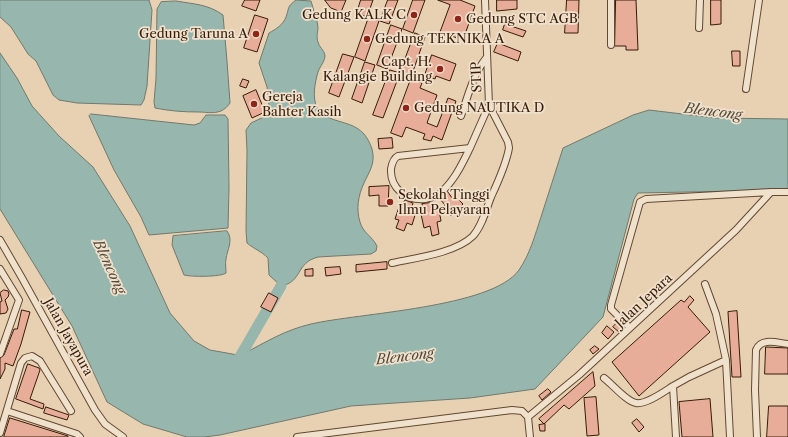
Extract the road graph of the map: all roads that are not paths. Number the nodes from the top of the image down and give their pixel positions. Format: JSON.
{"nodes":[{"id":1,"x":485,"y":0,"type":"edge"},
{"id":2,"x":611,"y":0,"type":"edge"},
{"id":3,"x":700,"y":0,"type":"edge"},
{"id":4,"x":759,"y":0,"type":"edge"},
{"id":5,"x":699,"y":28,"type":"dead end"},
{"id":6,"x":611,"y":45,"type":"dead end"},
{"id":7,"x":487,"y":57,"type":"junction"},
{"id":8,"x":746,"y":89,"type":"dead end"},
{"id":9,"x":489,"y":105,"type":"junction"},
{"id":10,"x":461,"y":116,"type":"dead end"},
{"id":11,"x":470,"y":148,"type":"junction"},
{"id":12,"x":771,"y":192,"type":"junction"},
{"id":13,"x":788,"y":192,"type":"edge"},
{"id":14,"x":0,"y":240,"type":"edge"},
{"id":15,"x":392,"y":263,"type":"dead end"},
{"id":16,"x":0,"y":269,"type":"edge"},
{"id":17,"x":705,"y":284,"type":"dead end"},
{"id":18,"x":630,"y":328,"type":"junction"},
{"id":19,"x":788,"y":344,"type":"edge"},
{"id":20,"x":0,"y":354,"type":"edge"},
{"id":21,"x":726,"y":360,"type":"junction"},
{"id":22,"x":604,"y":378,"type":"dead end"},
{"id":23,"x":673,"y":386,"type":"junction"},
{"id":24,"x":7,"y":411,"type":"junction"},
{"id":25,"x":71,"y":411,"type":"dead end"},
{"id":26,"x":528,"y":417,"type":"junction"},
{"id":27,"x":0,"y":433,"type":"edge"},
{"id":28,"x":80,"y":437,"type":"edge"},
{"id":29,"x":123,"y":437,"type":"edge"},
{"id":30,"x":297,"y":437,"type":"edge"},
{"id":31,"x":530,"y":437,"type":"edge"},
{"id":32,"x":676,"y":437,"type":"edge"},
{"id":33,"x":730,"y":437,"type":"edge"},
{"id":34,"x":757,"y":437,"type":"edge"}],
"edges":[{"from":1,"to":7,"type":"lane","name":"STIP"},
{"from":2,"to":6,"type":"lane"},
{"from":3,"to":5,"type":"lane"},
{"from":4,"to":8,"type":"lane"},
{"from":7,"to":9,"type":"lane","name":"STIP"},
{"from":7,"to":10,"type":"lane"},
{"from":9,"to":11,"type":"lane","name":"STIP"},
{"from":9,"to":15,"type":"lane"},
{"from":11,"to":11,"type":"lane","name":"STIP"},
{"from":12,"to":13,"type":"lane"},
{"from":12,"to":18,"type":"lane","name":"Jalan Jepara"},
{"from":12,"to":18,"type":"lane"},
{"from":14,"to":29,"type":"lane","name":"Jalan Jayapura"},
{"from":16,"to":20,"type":"lane"},
{"from":17,"to":21,"type":"lane"},
{"from":18,"to":26,"type":"lane","name":"Jalan Jepara"},
{"from":19,"to":34,"type":"lane"},
{"from":21,"to":23,"type":"lane"},
{"from":21,"to":33,"type":"lane"},
{"from":22,"to":23,"type":"lane"},
{"from":23,"to":32,"type":"lane"},
{"from":24,"to":25,"type":"lane"},
{"from":24,"to":27,"type":"lane"},
{"from":24,"to":28,"type":"lane"},
{"from":26,"to":30,"type":"lane"},
{"from":26,"to":31,"type":"lane"}]}
